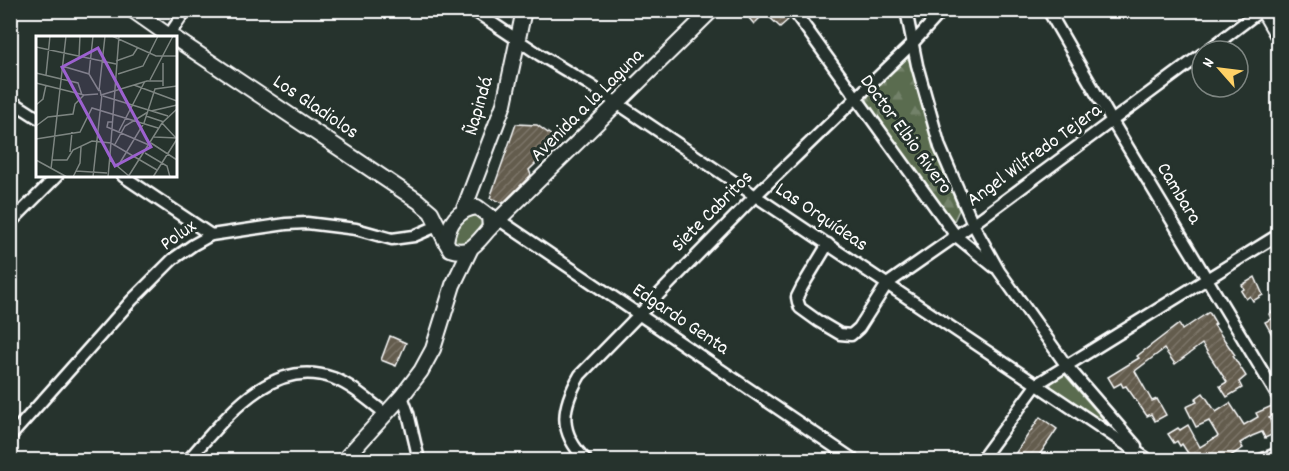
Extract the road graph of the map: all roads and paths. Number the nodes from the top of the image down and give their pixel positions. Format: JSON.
{"nodes":[{"id":1,"x":132,"y":10,"type":"edge"},
{"id":2,"x":186,"y":10,"type":"edge"},
{"id":3,"x":473,"y":10,"type":"edge"},
{"id":4,"x":524,"y":10,"type":"edge"},
{"id":5,"x":712,"y":10,"type":"edge"},
{"id":6,"x":793,"y":10,"type":"edge"},
{"id":7,"x":906,"y":10,"type":"edge"},
{"id":8,"x":943,"y":10,"type":"edge"},
{"id":9,"x":1048,"y":10,"type":"edge"},
{"id":10,"x":1262,"y":10,"type":"edge"},
{"id":11,"x":170,"y":36,"type":"edge"},
{"id":12,"x":172,"y":36,"type":"edge"},
{"id":13,"x":1278,"y":36,"type":"edge"},
{"id":14,"x":518,"y":39,"type":"junction"},
{"id":15,"x":1223,"y":39,"type":"edge"},
{"id":16,"x":177,"y":41,"type":"edge"},
{"id":17,"x":913,"y":43,"type":"junction"},
{"id":18,"x":1190,"y":63,"type":"edge"},
{"id":19,"x":856,"y":98,"type":"junction"},
{"id":20,"x":10,"y":100,"type":"edge"},
{"id":21,"x":616,"y":103,"type":"junction"},
{"id":22,"x":36,"y":117,"type":"edge"},
{"id":23,"x":1113,"y":121,"type":"junction"},
{"id":24,"x":56,"y":177,"type":"edge"},
{"id":25,"x":124,"y":177,"type":"edge"},
{"id":26,"x":755,"y":196,"type":"junction"},
{"id":27,"x":431,"y":212,"type":"junction"},
{"id":28,"x":462,"y":212,"type":"junction"},
{"id":29,"x":10,"y":223,"type":"edge"},
{"id":30,"x":495,"y":224,"type":"junction"},
{"id":31,"x":973,"y":224,"type":"junction"},
{"id":32,"x":437,"y":226,"type":"junction"},
{"id":33,"x":211,"y":235,"type":"junction"},
{"id":34,"x":1278,"y":235,"type":"edge"},
{"id":35,"x":956,"y":236,"type":"junction"},
{"id":36,"x":828,"y":244,"type":"junction"},
{"id":37,"x":448,"y":245,"type":"junction"},
{"id":38,"x":470,"y":250,"type":"junction"},
{"id":39,"x":999,"y":272,"type":"junction"},
{"id":40,"x":1208,"y":278,"type":"junction"},
{"id":41,"x":887,"y":284,"type":"junction"},
{"id":42,"x":453,"y":285,"type":"junction"},
{"id":43,"x":639,"y":314,"type":"junction"},
{"id":44,"x":1066,"y":365,"type":"junction"},
{"id":45,"x":1037,"y":384,"type":"junction"},
{"id":46,"x":402,"y":396,"type":"junction"},
{"id":47,"x":1278,"y":396,"type":"edge"},
{"id":48,"x":386,"y":414,"type":"junction"},
{"id":49,"x":10,"y":437,"type":"edge"},
{"id":50,"x":1278,"y":453,"type":"edge"},
{"id":51,"x":1149,"y":459,"type":"edge"},
{"id":52,"x":188,"y":460,"type":"edge"},
{"id":53,"x":344,"y":460,"type":"edge"},
{"id":54,"x":419,"y":460,"type":"edge"},
{"id":55,"x":586,"y":460,"type":"edge"},
{"id":56,"x":854,"y":460,"type":"edge"},
{"id":57,"x":981,"y":460,"type":"edge"},
{"id":58,"x":1261,"y":460,"type":"edge"}],
"edges":[{"from":1,"to":11,"type":"street","name":"Los Gladiolos"},
{"from":2,"to":12,"type":"street"},
{"from":3,"to":14,"type":"street","name":"Las Orquídeas"},
{"from":4,"to":14,"type":"street","name":"Ñapindá"},
{"from":5,"to":21,"type":"street","name":"Avenida a la Laguna"},
{"from":6,"to":19,"type":"street","name":"Doctor Elbio Rivero"},
{"from":7,"to":17,"type":"street"},
{"from":8,"to":17,"type":"street","name":"Siete Cabritos"},
{"from":9,"to":23,"type":"street","name":"Cambara"},
{"from":10,"to":13,"type":"street"},
{"from":10,"to":15,"type":"street"},
{"from":14,"to":21,"type":"street","name":"Las Orquídeas"},
{"from":14,"to":28,"type":"street","name":"Ñapindá"},
{"from":16,"to":27,"type":"street","name":"Los Gladiolos"},
{"from":17,"to":19,"type":"street","name":"Siete Cabritos"},
{"from":17,"to":31,"type":"street"},
{"from":18,"to":23,"type":"street","name":"Angel Wilfredo Tejera"},
{"from":19,"to":26,"type":"street","name":"Siete Cabritos"},
{"from":19,"to":35,"type":"street","name":"Doctor Elbio Rivero"},
{"from":20,"to":22,"type":"street"},
{"from":21,"to":26,"type":"street","name":"Las Orquídeas"},
{"from":21,"to":30,"type":"street","name":"Avenida a la Laguna"},
{"from":23,"to":31,"type":"street","name":"Angel Wilfredo Tejera"},
{"from":23,"to":40,"type":"street","name":"Cambara"},
{"from":24,"to":29,"type":"street"},
{"from":25,"to":33,"type":"street"},
{"from":26,"to":36,"type":"street","name":"Las Orquídeas"},
{"from":26,"to":43,"type":"street","name":"Siete Cabritos"},
{"from":27,"to":28,"type":"street"},
{"from":27,"to":32,"type":"street"},
{"from":28,"to":30,"type":"street"},
{"from":28,"to":37,"type":"street"},
{"from":30,"to":38,"type":"street"},
{"from":30,"to":43,"type":"street","name":"Edgardo Genta"},
{"from":31,"to":35,"type":"street","name":"Angel Wilfredo Tejera"},
{"from":31,"to":39,"type":"street"},
{"from":32,"to":33,"type":"street","name":"Polux"},
{"from":32,"to":37,"type":"street"},
{"from":33,"to":49,"type":"street","name":"Polux"},
{"from":34,"to":40,"type":"street"},
{"from":35,"to":39,"type":"street","name":"Doctor Elbio Rivero"},
{"from":35,"to":41,"type":"street","name":"Angel Wilfredo Tejera"},
{"from":36,"to":41,"type":"street","name":"Las Orquídeas"},
{"from":36,"to":41,"type":"street"},
{"from":37,"to":38,"type":"street"},
{"from":37,"to":42,"type":"street"},
{"from":38,"to":42,"type":"street"},
{"from":39,"to":44,"type":"street"},
{"from":40,"to":44,"type":"street"},
{"from":40,"to":47,"type":"street","name":"Cambara"},
{"from":41,"to":45,"type":"street","name":"Las Orquídeas"},
{"from":42,"to":46,"type":"street"},
{"from":43,"to":55,"type":"street","name":"Siete Cabritos"},
{"from":43,"to":56,"type":"street","name":"Edgardo Genta"},
{"from":44,"to":45,"type":"street"},
{"from":44,"to":51,"type":"street"},
{"from":45,"to":51,"type":"street","name":"Las Orquídeas"},
{"from":45,"to":57,"type":"street"},
{"from":46,"to":48,"type":"street"},
{"from":46,"to":54,"type":"street"},
{"from":48,"to":52,"type":"street"},
{"from":48,"to":53,"type":"street"},
{"from":50,"to":58,"type":"street"}]}
